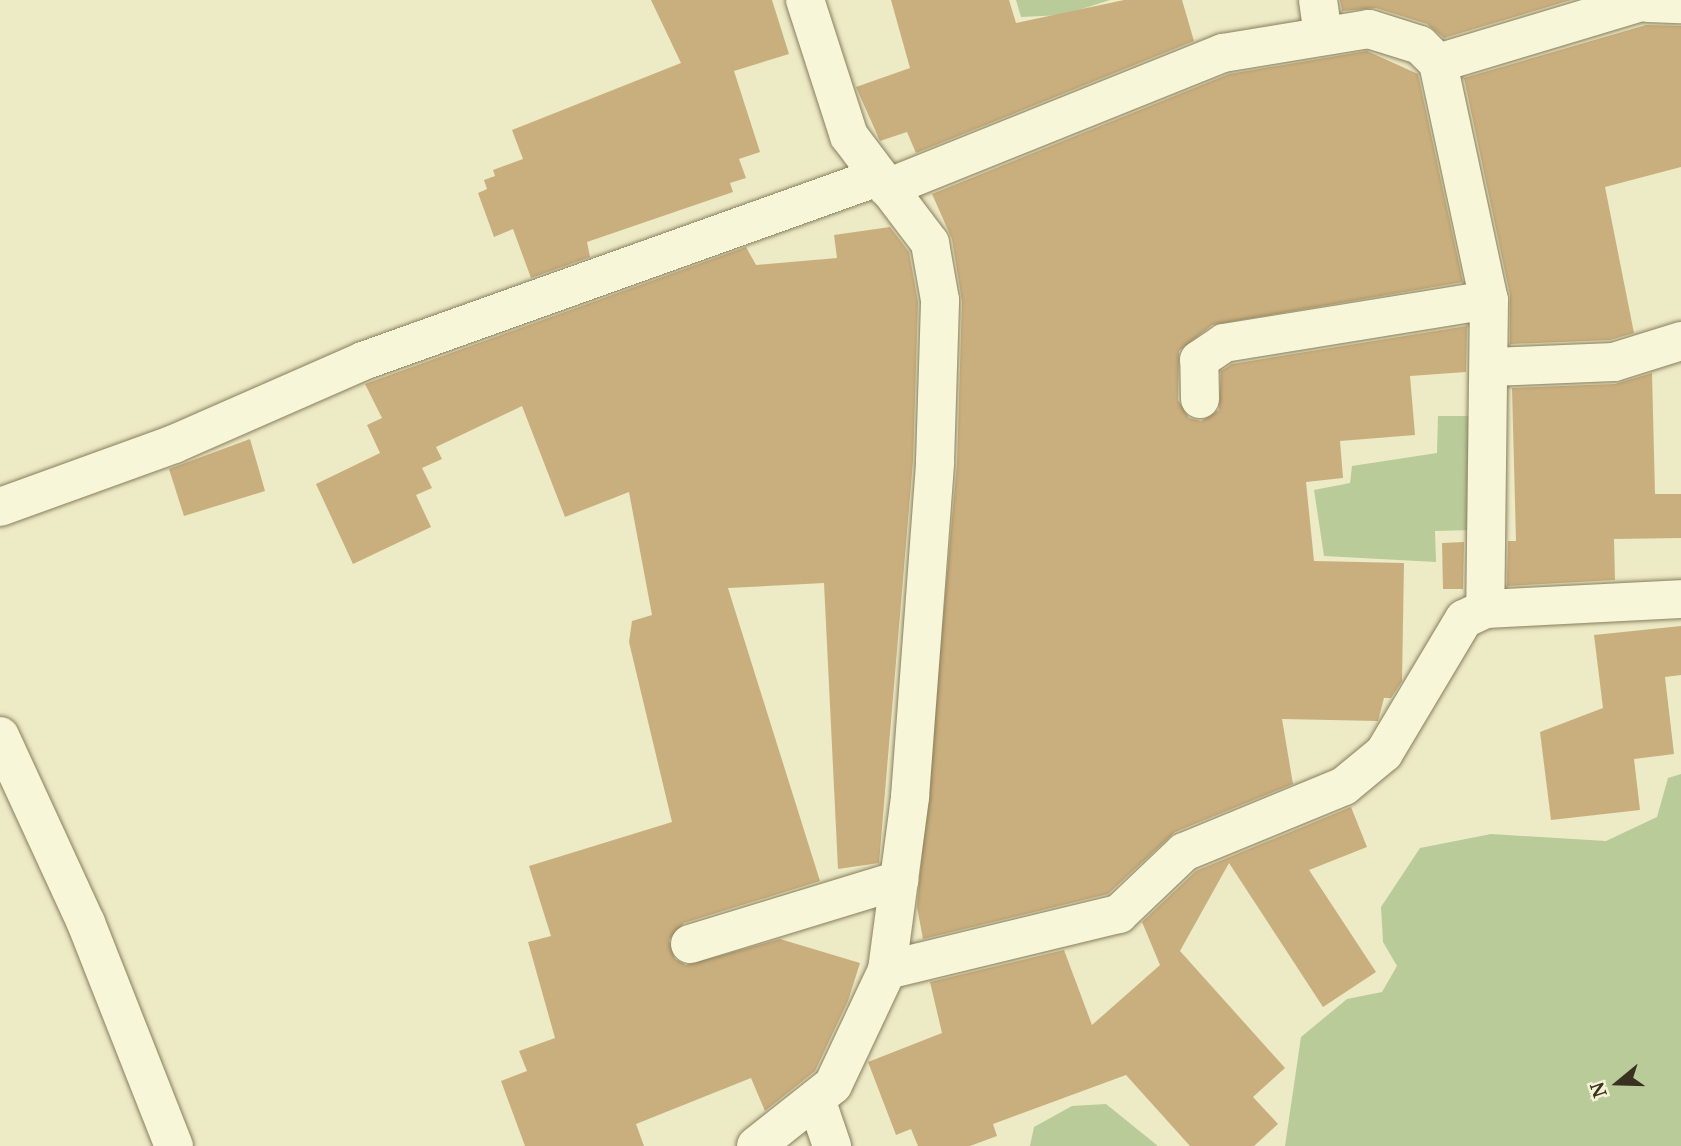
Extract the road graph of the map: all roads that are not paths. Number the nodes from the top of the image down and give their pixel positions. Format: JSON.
{"nodes":[{"id":1,"x":805,"y":0,"type":"edge"},
{"id":2,"x":1659,"y":2,"type":"edge"},
{"id":3,"x":1321,"y":17,"type":"edge"},
{"id":4,"x":1438,"y":63,"type":"junction"},
{"id":5,"x":883,"y":183,"type":"junction"},
{"id":6,"x":1489,"y":300,"type":"junction"},
{"id":7,"x":1681,"y":341,"type":"edge"},
{"id":8,"x":1492,"y":367,"type":"junction"},
{"id":9,"x":1200,"y":399,"type":"dead end"},
{"id":10,"x":0,"y":507,"type":"edge"},
{"id":11,"x":1681,"y":599,"type":"edge"},
{"id":12,"x":1485,"y":609,"type":"junction"},
{"id":13,"x":0,"y":736,"type":"edge"},
{"id":14,"x":899,"y":880,"type":"junction"},
{"id":15,"x":690,"y":944,"type":"dead end"},
{"id":16,"x":887,"y":970,"type":"junction"},
{"id":17,"x":816,"y":1099,"type":"junction"},
{"id":18,"x":174,"y":1146,"type":"edge"},
{"id":19,"x":755,"y":1146,"type":"edge"},
{"id":20,"x":832,"y":1146,"type":"edge"}],
"edges":[{"from":1,"to":5,"type":"street"},
{"from":2,"to":4,"type":"street"},
{"from":3,"to":4,"type":"street"},
{"from":3,"to":5,"type":"street"},
{"from":4,"to":6,"type":"street"},
{"from":5,"to":10,"type":"street"},
{"from":5,"to":14,"type":"street"},
{"from":6,"to":8,"type":"street"},
{"from":6,"to":9,"type":"street"},
{"from":7,"to":8,"type":"street"},
{"from":8,"to":12,"type":"street"},
{"from":11,"to":12,"type":"street"},
{"from":12,"to":16,"type":"street"},
{"from":13,"to":18,"type":"street"},
{"from":14,"to":15,"type":"street"},
{"from":14,"to":16,"type":"street"},
{"from":16,"to":17,"type":"street"},
{"from":17,"to":19,"type":"street"},
{"from":17,"to":20,"type":"street"}]}
